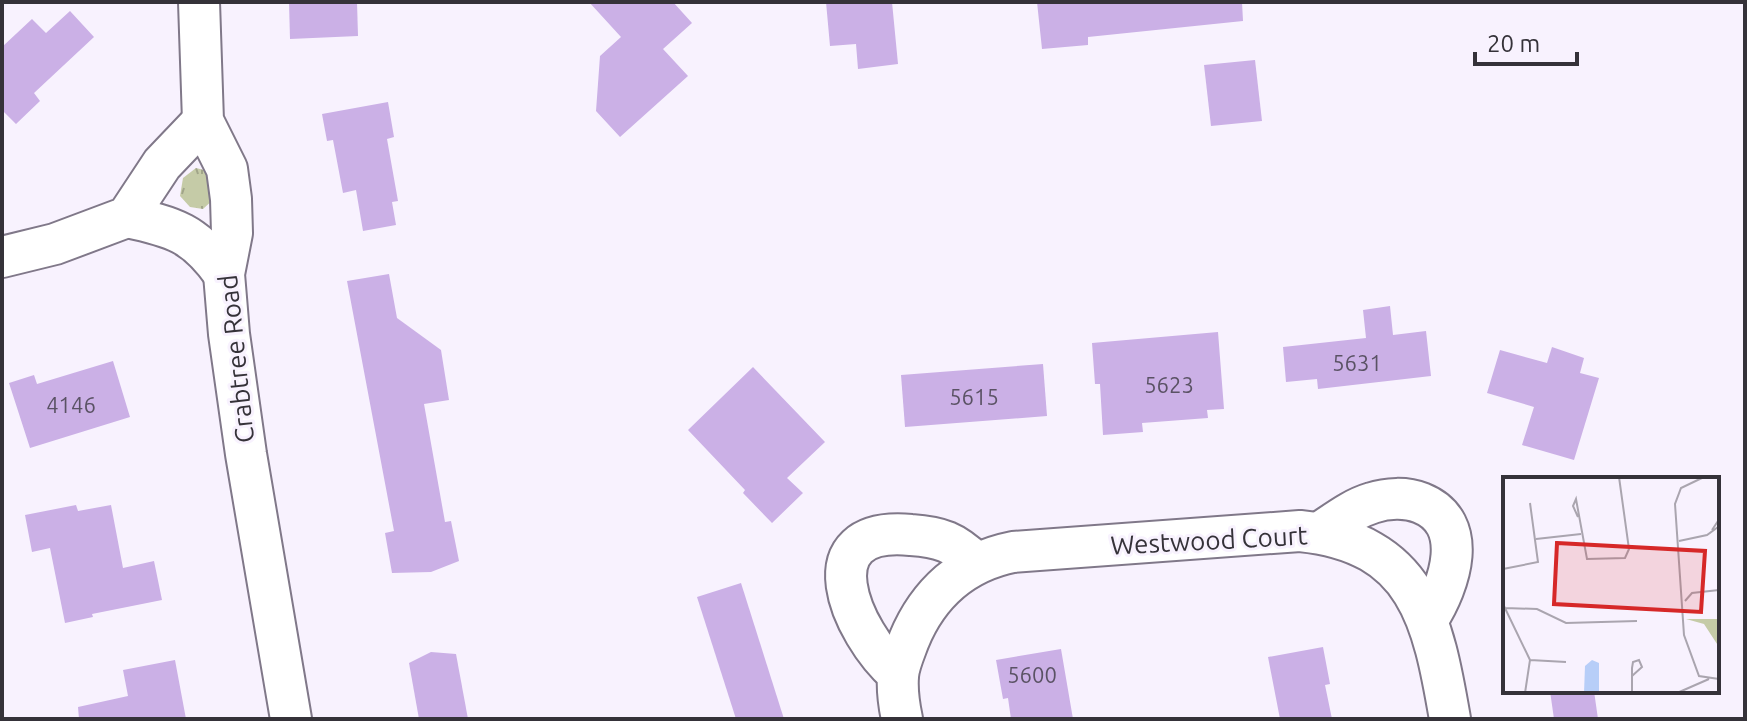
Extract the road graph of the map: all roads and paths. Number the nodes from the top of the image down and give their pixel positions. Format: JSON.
{"nodes":[{"id":1,"x":199,"y":2,"type":"edge"},
{"id":2,"x":203,"y":121,"type":"junction"},
{"id":3,"x":127,"y":217,"type":"junction"},
{"id":4,"x":2,"y":257,"type":"edge"},
{"id":5,"x":224,"y":274,"type":"junction"},
{"id":6,"x":1319,"y":533,"type":"junction"},
{"id":7,"x":976,"y":563,"type":"junction"},
{"id":8,"x":1428,"y":619,"type":"junction"},
{"id":9,"x":898,"y":674,"type":"junction"},
{"id":10,"x":291,"y":719,"type":"edge"},
{"id":11,"x":902,"y":719,"type":"edge"},
{"id":12,"x":1450,"y":719,"type":"edge"}],
"edges":[{"from":1,"to":2,"type":"street","name":"Crabtree Road"},
{"from":2,"to":3,"type":"street"},
{"from":2,"to":5,"type":"street","name":"Crabtree Road"},
{"from":3,"to":4,"type":"street"},
{"from":3,"to":5,"type":"street"},
{"from":5,"to":10,"type":"street","name":"Crabtree Road"},
{"from":6,"to":7,"type":"street","name":"Westwood Court"},
{"from":6,"to":8,"type":"street","name":"Westwood Court"},
{"from":6,"to":8,"type":"street"},
{"from":7,"to":9,"type":"street","name":"Westwood Court"},
{"from":7,"to":9,"type":"street"},
{"from":8,"to":12,"type":"street","name":"Westwood Court"},
{"from":9,"to":11,"type":"street"}]}
